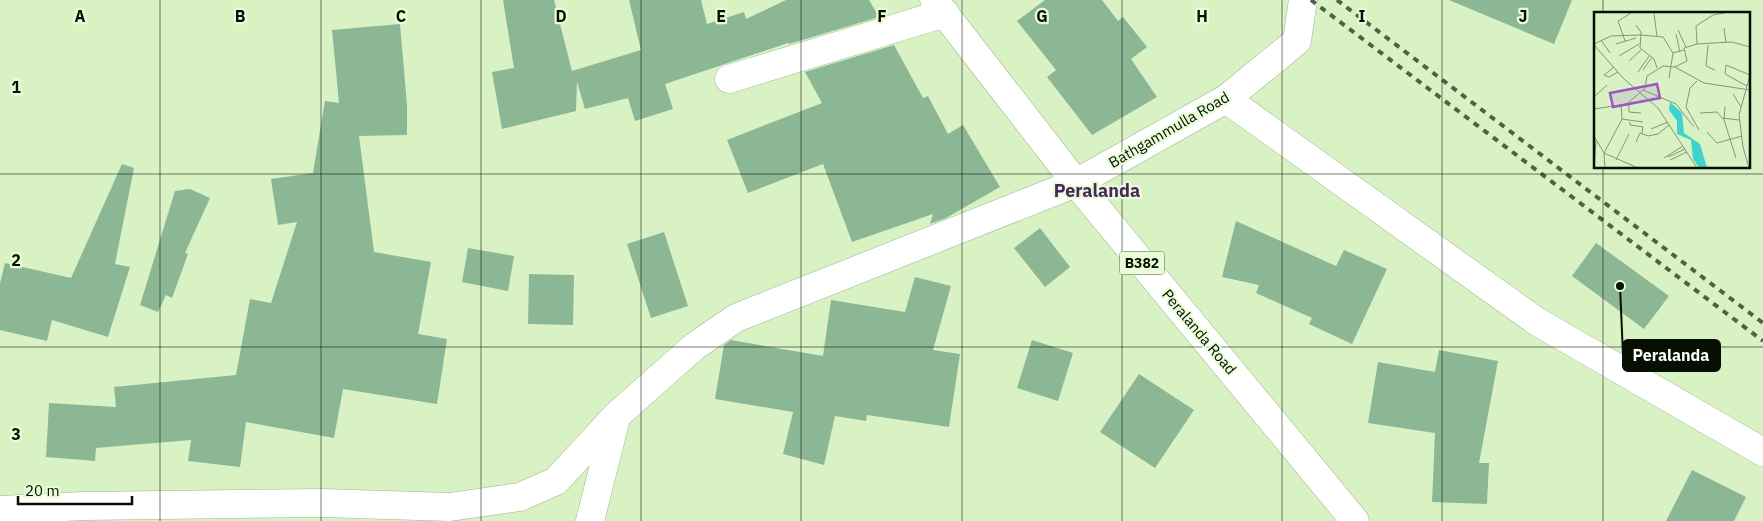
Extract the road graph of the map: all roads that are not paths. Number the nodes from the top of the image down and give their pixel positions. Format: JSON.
{"nodes":[{"id":1,"x":1303,"y":0,"type":"edge"},
{"id":2,"x":940,"y":6,"type":"edge"},
{"id":3,"x":728,"y":79,"type":"dead end"},
{"id":4,"x":1226,"y":99,"type":"junction"},
{"id":5,"x":1076,"y":183,"type":"junction"},
{"id":6,"x":616,"y":416,"type":"junction"},
{"id":7,"x":1763,"y":452,"type":"edge"},
{"id":8,"x":0,"y":510,"type":"edge"},
{"id":9,"x":321,"y":512,"type":"edge"},
{"id":10,"x":590,"y":521,"type":"edge"},
{"id":11,"x":1355,"y":521,"type":"edge"}],
"edges":[{"from":1,"to":4,"type":"street","name":"Bathgammulla Road"},
{"from":2,"to":3,"type":"street"},
{"from":2,"to":5,"type":"street","name":"Peralanda Road","number":"B382"},
{"from":4,"to":5,"type":"street","name":"Bathgammulla Road"},
{"from":4,"to":7,"type":"street"},
{"from":5,"to":6,"type":"street","name":"Bathgammulla Road"},
{"from":5,"to":11,"type":"street","name":"Peralanda Road","number":"B382"},
{"from":6,"to":9,"type":"street","name":"Bathgammulla Road"},
{"from":6,"to":10,"type":"street"},
{"from":8,"to":9,"type":"street","name":"Bathgammulla Road"}]}
